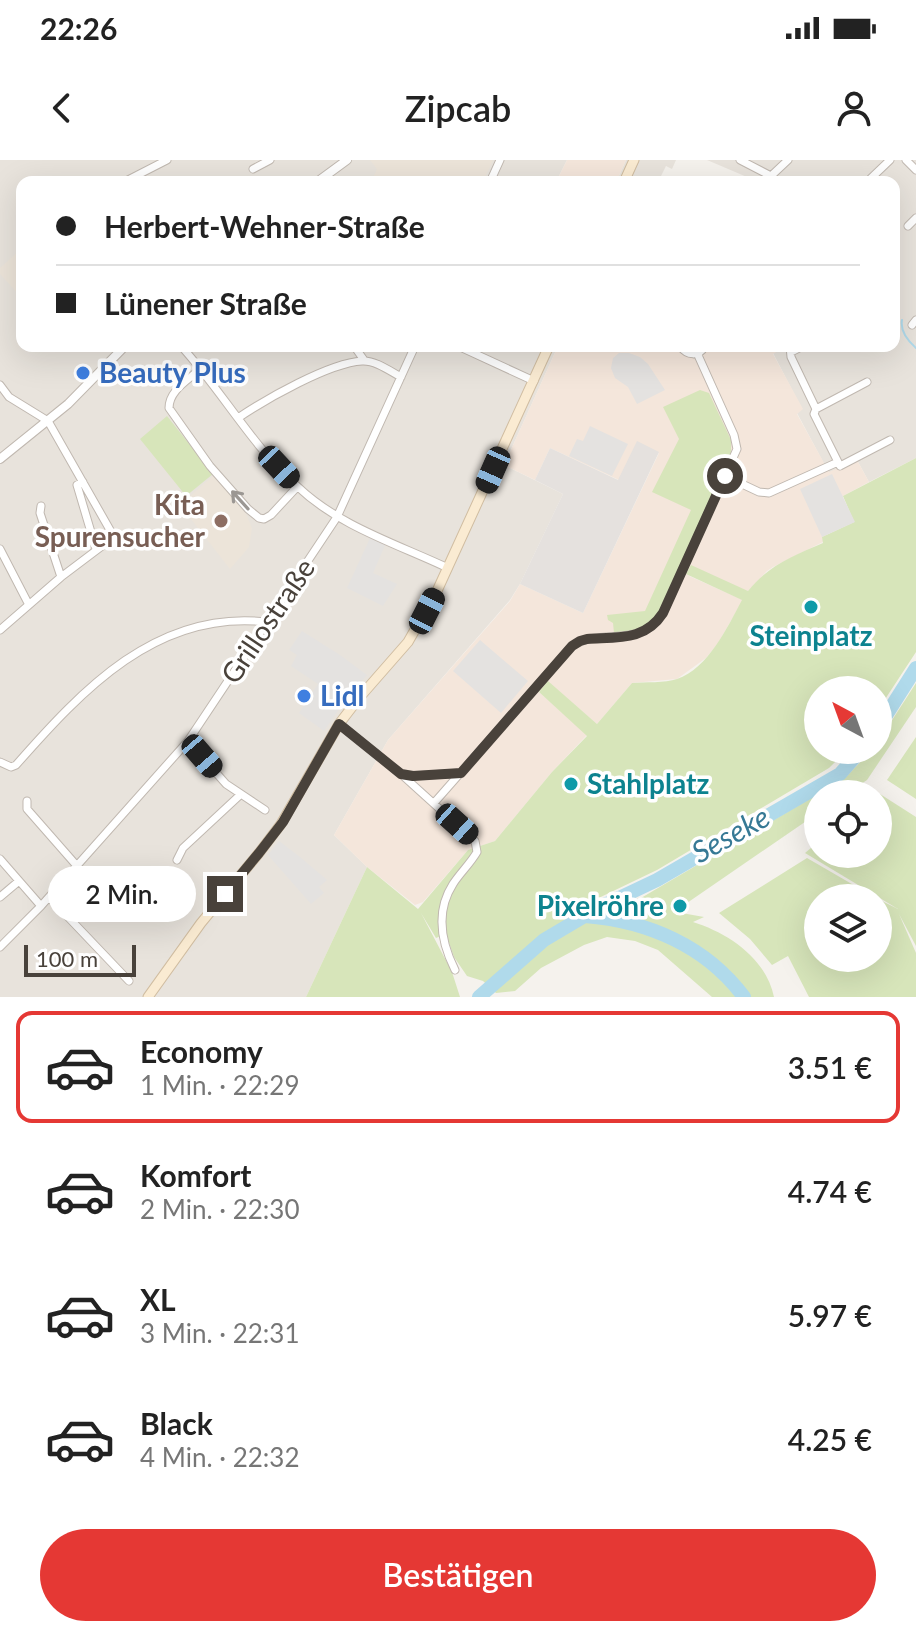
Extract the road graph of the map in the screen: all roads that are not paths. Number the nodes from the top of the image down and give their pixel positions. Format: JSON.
{"nodes":[{"id":1,"x":165,"y":160,"type":"edge"},
{"id":2,"x":270,"y":160,"type":"edge"},
{"id":3,"x":347,"y":160,"type":"edge"},
{"id":4,"x":740,"y":160,"type":"edge"},
{"id":5,"x":788,"y":160,"type":"edge"},
{"id":6,"x":890,"y":160,"type":"edge"},
{"id":7,"x":906,"y":160,"type":"edge"},
{"id":8,"x":336,"y":164,"type":"edge"},
{"id":9,"x":253,"y":169,"type":"dead end"},
{"id":10,"x":916,"y":170,"type":"edge"},
{"id":11,"x":135,"y":176,"type":"edge"},
{"id":12,"x":765,"y":176,"type":"edge"},
{"id":13,"x":773,"y":176,"type":"edge"},
{"id":14,"x":873,"y":176,"type":"edge"},
{"id":15,"x":916,"y":218,"type":"edge"},
{"id":16,"x":908,"y":226,"type":"dead end"},
{"id":17,"x":119,"y":352,"type":"edge"},
{"id":18,"x":186,"y":352,"type":"edge"},
{"id":19,"x":358,"y":352,"type":"edge"},
{"id":20,"x":412,"y":352,"type":"edge"},
{"id":21,"x":471,"y":352,"type":"edge"},
{"id":22,"x":546,"y":352,"type":"edge"},
{"id":23,"x":685,"y":352,"type":"edge"},
{"id":24,"x":791,"y":352,"type":"edge"},
{"id":25,"x":697,"y":353,"type":"joint"},
{"id":26,"x":364,"y":360,"type":"junction"},
{"id":27,"x":201,"y":368,"type":"junction"},
{"id":28,"x":401,"y":377,"type":"junction"},
{"id":29,"x":534,"y":381,"type":"junction"},
{"id":30,"x":867,"y":382,"type":"dead end"},
{"id":31,"x":0,"y":385,"type":"edge"},
{"id":32,"x":816,"y":409,"type":"junction"},
{"id":33,"x":238,"y":418,"type":"junction"},
{"id":34,"x":48,"y":421,"type":"junction"},
{"id":35,"x":890,"y":440,"type":"dead end"},
{"id":36,"x":0,"y":459,"type":"edge"},
{"id":37,"x":838,"y":462,"type":"junction"},
{"id":38,"x":725,"y":476,"type":"junction"},
{"id":39,"x":83,"y":482,"type":"junction"},
{"id":40,"x":297,"y":487,"type":"junction"},
{"id":41,"x":41,"y":506,"type":"dead end"},
{"id":42,"x":337,"y":517,"type":"junction"},
{"id":43,"x":0,"y":549,"type":"edge"},
{"id":44,"x":96,"y":549,"type":"junction"},
{"id":45,"x":448,"y":568,"type":"junction"},
{"id":46,"x":61,"y":577,"type":"junction"},
{"id":47,"x":29,"y":605,"type":"junction"},
{"id":48,"x":267,"y":622,"type":"junction"},
{"id":49,"x":0,"y":630,"type":"edge"},
{"id":50,"x":339,"y":724,"type":"junction"},
{"id":51,"x":188,"y":741,"type":"junction"},
{"id":52,"x":0,"y":762,"type":"edge"},
{"id":53,"x":461,"y":773,"type":"junction"},
{"id":54,"x":401,"y":774,"type":"junction"},
{"id":55,"x":240,"y":795,"type":"junction"},
{"id":56,"x":27,"y":801,"type":"dead end"},
{"id":57,"x":434,"y":803,"type":"junction"},
{"id":58,"x":265,"y":810,"type":"dead end"},
{"id":59,"x":0,"y":859,"type":"edge"},
{"id":60,"x":177,"y":860,"type":"dead end"},
{"id":61,"x":77,"y":866,"type":"junction"},
{"id":62,"x":19,"y":881,"type":"junction"},
{"id":63,"x":0,"y":897,"type":"edge"},
{"id":64,"x":49,"y":897,"type":"junction"},
{"id":65,"x":41,"y":906,"type":"junction"},
{"id":66,"x":0,"y":947,"type":"edge"},
{"id":67,"x":455,"y":970,"type":"dead end"},
{"id":68,"x":129,"y":981,"type":"dead end"},
{"id":69,"x":148,"y":997,"type":"edge"}],
"edges":[{"from":1,"to":11,"type":"street"},
{"from":2,"to":9,"type":"street"},
{"from":3,"to":8,"type":"street"},
{"from":4,"to":12,"type":"street"},
{"from":5,"to":13,"type":"street"},
{"from":6,"to":14,"type":"street"},
{"from":7,"to":10,"type":"street"},
{"from":15,"to":16,"type":"street"},
{"from":17,"to":34,"type":"street"},
{"from":18,"to":27,"type":"street"},
{"from":19,"to":26,"type":"street"},
{"from":20,"to":28,"type":"street","name":"Grillostraße"},
{"from":21,"to":29,"type":"street"},
{"from":22,"to":29,"type":"main road"},
{"from":23,"to":25,"type":"street"},
{"from":24,"to":32,"type":"street"},
{"from":25,"to":38,"type":"street"},
{"from":26,"to":28,"type":"street"},
{"from":26,"to":33,"type":"street"},
{"from":27,"to":33,"type":"street"},
{"from":40,"to":27,"type":"street","one_way":true},
{"from":28,"to":42,"type":"street","name":"Grillostraße"},
{"from":29,"to":45,"type":"main road"},
{"from":30,"to":32,"type":"street"},
{"from":31,"to":34,"type":"street"},
{"from":32,"to":37,"type":"street"},
{"from":33,"to":40,"type":"street"},
{"from":34,"to":36,"type":"street"},
{"from":34,"to":39,"type":"street"},
{"from":35,"to":37,"type":"street"},
{"from":37,"to":38,"type":"street"},
{"from":38,"to":53,"type":"street"},
{"from":39,"to":44,"type":"street"},
{"from":39,"to":44,"type":"street"},
{"from":40,"to":42,"type":"street"},
{"from":41,"to":46,"type":"street"},
{"from":42,"to":45,"type":"street"},
{"from":42,"to":48,"type":"street","name":"Grillostraße"},
{"from":43,"to":47,"type":"street"},
{"from":44,"to":46,"type":"street"},
{"from":45,"to":50,"type":"main road"},
{"from":46,"to":47,"type":"street"},
{"from":47,"to":49,"type":"street"},
{"from":48,"to":51,"type":"street","name":"Grillostraße"},
{"from":48,"to":52,"type":"street"},
{"from":50,"to":54,"type":"street"},
{"from":50,"to":69,"type":"main road"},
{"from":51,"to":55,"type":"street"},
{"from":51,"to":61,"type":"street","name":"Grillostraße"},
{"from":53,"to":54,"type":"street"},
{"from":53,"to":57,"type":"street"},
{"from":54,"to":57,"type":"street"},
{"from":55,"to":58,"type":"street"},
{"from":55,"to":60,"type":"street"},
{"from":56,"to":61,"type":"street"},
{"from":57,"to":67,"type":"street"},
{"from":59,"to":62,"type":"street"},
{"from":61,"to":64,"type":"street","name":"Grillostraße"},
{"from":62,"to":63,"type":"street"},
{"from":62,"to":65,"type":"street"},
{"from":64,"to":65,"type":"street","name":"Grillostraße"},
{"from":64,"to":68,"type":"street"},
{"from":65,"to":66,"type":"street","name":"Grillostraße"}]}
